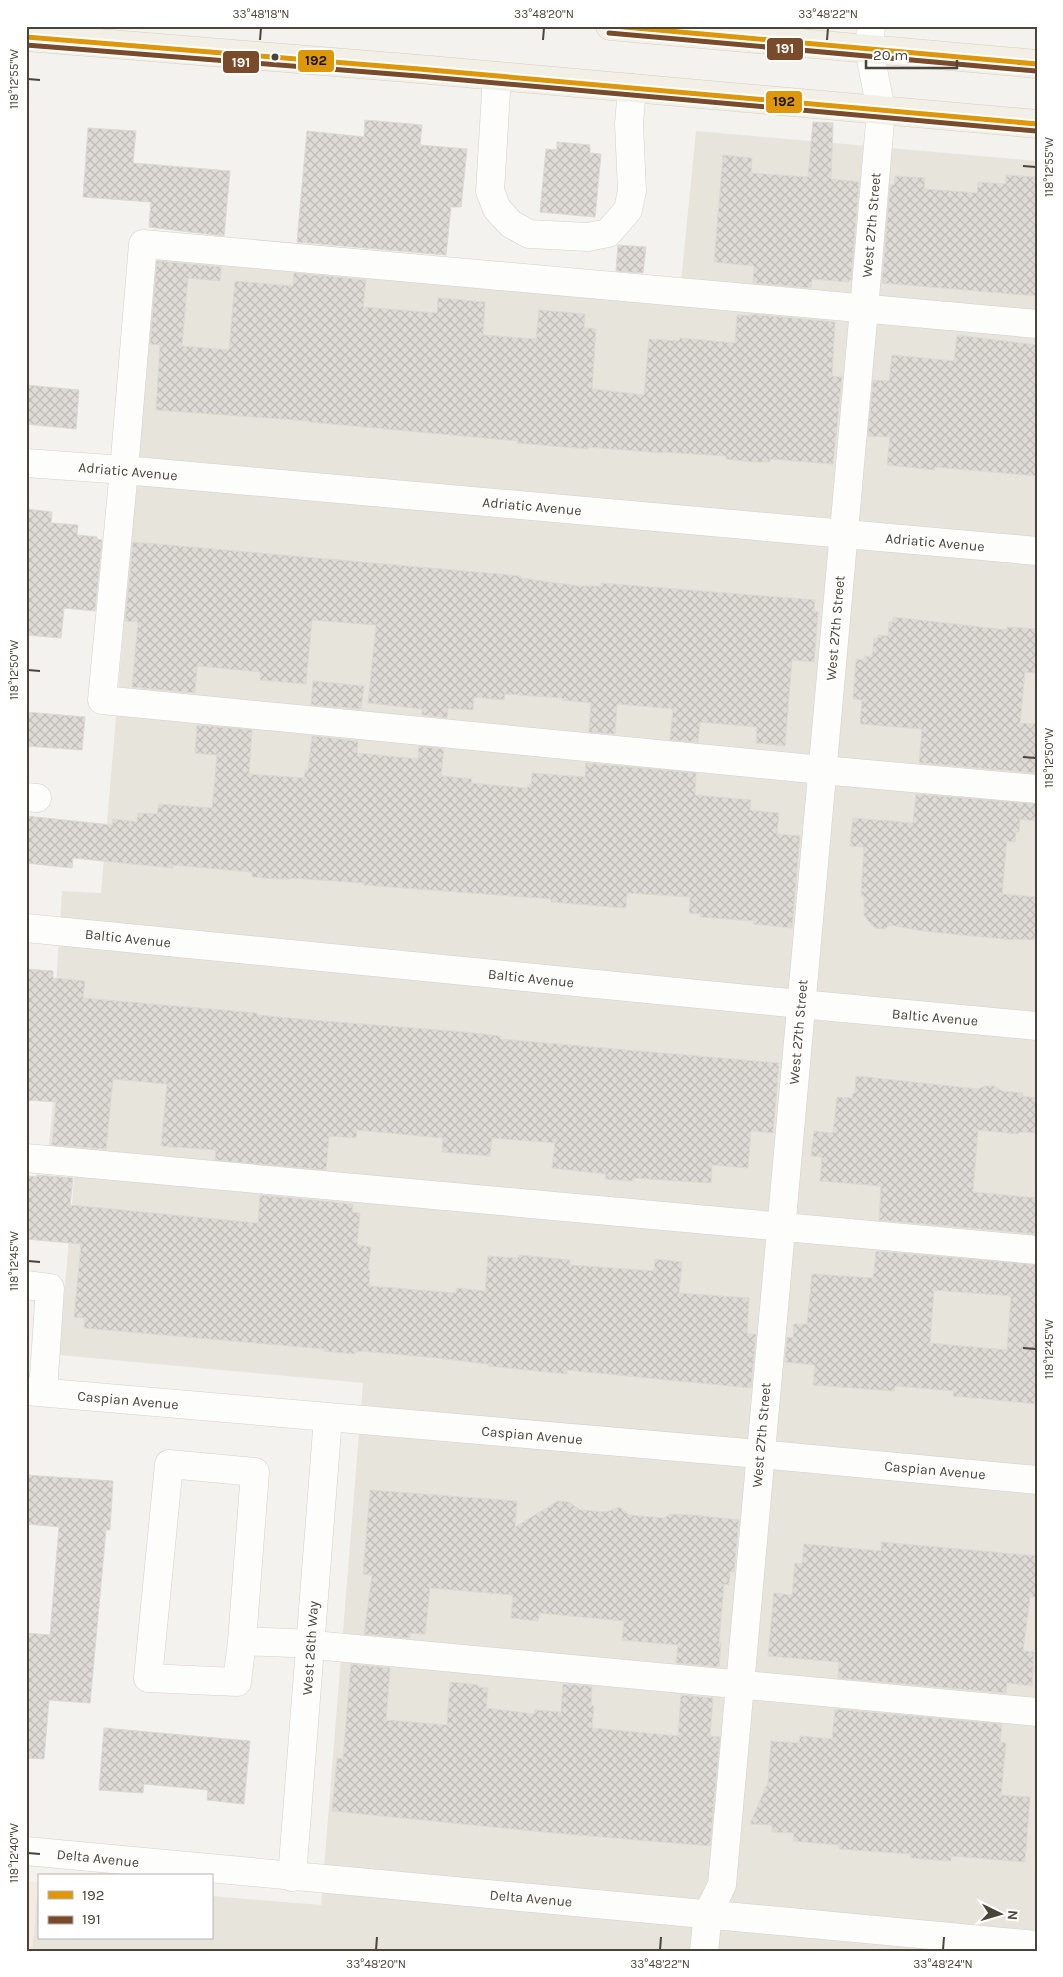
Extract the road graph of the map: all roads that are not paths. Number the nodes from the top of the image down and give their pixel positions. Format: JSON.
{"nodes":[{"id":1,"x":610,"y":26,"type":"edge"},
{"id":2,"x":777,"y":34,"type":"edge"},
{"id":3,"x":26,"y":36,"type":"edge"},
{"id":4,"x":870,"y":38,"type":"edge"},
{"id":5,"x":1037,"y":64,"type":"edge"},
{"id":6,"x":498,"y":76,"type":"junction"},
{"id":7,"x":632,"y":88,"type":"junction"},
{"id":8,"x":881,"y":110,"type":"junction"},
{"id":9,"x":1037,"y":124,"type":"edge"},
{"id":10,"x":864,"y":309,"type":"junction"},
{"id":11,"x":1037,"y":324,"type":"edge"},
{"id":12,"x":26,"y":463,"type":"edge"},
{"id":13,"x":124,"y":470,"type":"junction"},
{"id":14,"x":843,"y":534,"type":"junction"},
{"id":15,"x":1037,"y":551,"type":"edge"},
{"id":16,"x":822,"y":770,"type":"junction"},
{"id":17,"x":1037,"y":789,"type":"edge"},
{"id":18,"x":26,"y":928,"type":"edge"},
{"id":19,"x":800,"y":1004,"type":"junction"},
{"id":20,"x":1037,"y":1026,"type":"edge"},
{"id":21,"x":26,"y":1158,"type":"edge"},
{"id":22,"x":780,"y":1227,"type":"junction"},
{"id":23,"x":1037,"y":1250,"type":"edge"},
{"id":24,"x":26,"y":1285,"type":"edge"},
{"id":25,"x":34,"y":1392,"type":"edge"},
{"id":26,"x":328,"y":1418,"type":"junction"},
{"id":27,"x":759,"y":1454,"type":"junction"},
{"id":28,"x":1037,"y":1480,"type":"edge"},
{"id":29,"x":242,"y":1641,"type":"junction"},
{"id":30,"x":311,"y":1644,"type":"junction"},
{"id":31,"x":740,"y":1684,"type":"junction"},
{"id":32,"x":1037,"y":1712,"type":"edge"},
{"id":33,"x":26,"y":1851,"type":"edge"},
{"id":34,"x":292,"y":1877,"type":"junction"},
{"id":35,"x":708,"y":1913,"type":"junction"},
{"id":36,"x":1037,"y":1945,"type":"edge"},
{"id":37,"x":704,"y":1951,"type":"edge"}],
"edges":[{"from":1,"to":2,"type":"main road"},
{"from":2,"to":4,"type":"main road"},
{"from":3,"to":6,"type":"main road"},
{"from":4,"to":5,"type":"main road"},
{"from":4,"to":8,"type":"street","name":"West 27th Street"},
{"from":6,"to":7,"type":"main road"},
{"from":6,"to":7,"type":"street"},
{"from":7,"to":8,"type":"main road"},
{"from":8,"to":9,"type":"main road"},
{"from":8,"to":10,"type":"street","name":"West 27th Street"},
{"from":10,"to":11,"type":"street"},
{"from":10,"to":13,"type":"street"},
{"from":10,"to":14,"type":"street","name":"West 27th Street"},
{"from":12,"to":13,"type":"street","name":"Adriatic Avenue"},
{"from":13,"to":14,"type":"street","name":"Adriatic Avenue"},
{"from":13,"to":16,"type":"street"},
{"from":14,"to":15,"type":"street","name":"Adriatic Avenue"},
{"from":14,"to":16,"type":"street","name":"West 27th Street"},
{"from":16,"to":17,"type":"street"},
{"from":16,"to":19,"type":"street","name":"West 27th Street"},
{"from":18,"to":19,"type":"street","name":"Baltic Avenue"},
{"from":19,"to":20,"type":"street","name":"Baltic Avenue"},
{"from":19,"to":22,"type":"street","name":"West 27th Street"},
{"from":21,"to":22,"type":"street"},
{"from":22,"to":23,"type":"street"},
{"from":22,"to":27,"type":"street","name":"West 27th Street"},
{"from":24,"to":25,"type":"street"},
{"from":25,"to":26,"type":"street","name":"Caspian Avenue"},
{"from":26,"to":27,"type":"street","name":"Caspian Avenue"},
{"from":26,"to":30,"type":"street","name":"West 26th Way"},
{"from":27,"to":28,"type":"street","name":"Caspian Avenue"},
{"from":27,"to":31,"type":"street","name":"West 27th Street"},
{"from":29,"to":29,"type":"street"},
{"from":29,"to":30,"type":"street"},
{"from":30,"to":31,"type":"street"},
{"from":30,"to":34,"type":"street","name":"West 26th Way"},
{"from":31,"to":32,"type":"street"},
{"from":31,"to":35,"type":"street","name":"West 27th Street"},
{"from":33,"to":34,"type":"street","name":"Delta Avenue"},
{"from":34,"to":35,"type":"street","name":"Delta Avenue"},
{"from":35,"to":36,"type":"street","name":"Delta Avenue"},
{"from":35,"to":37,"type":"street","name":"West 27th Street"}]}
